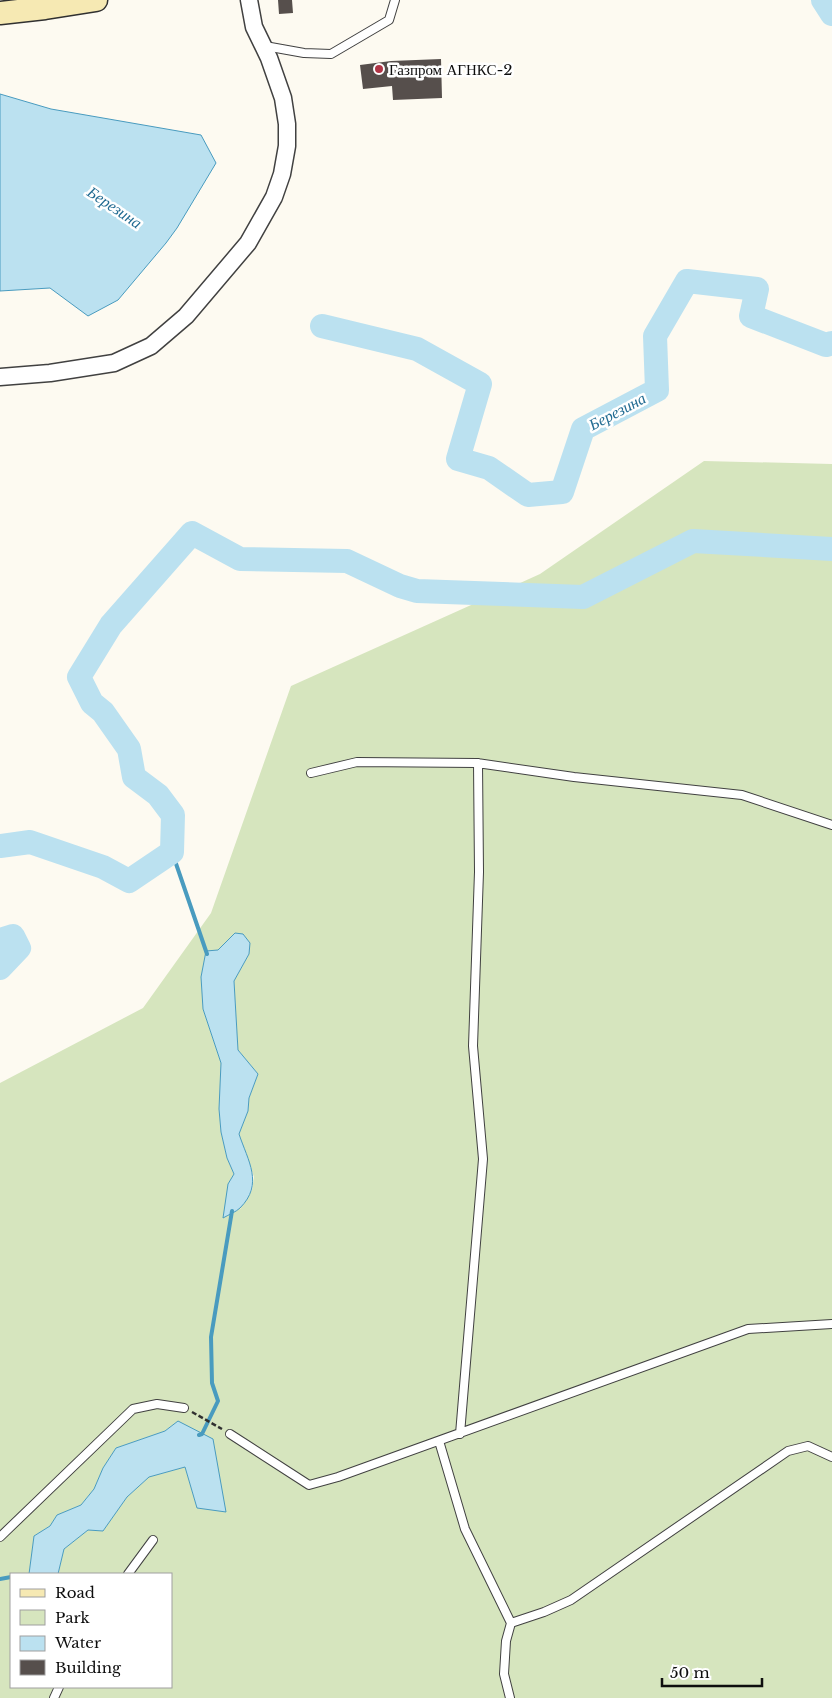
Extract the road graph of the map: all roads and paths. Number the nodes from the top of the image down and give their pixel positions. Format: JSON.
{"nodes":[{"id":1,"x":96,"y":0,"type":"edge"},
{"id":2,"x":249,"y":0,"type":"edge"},
{"id":3,"x":395,"y":0,"type":"edge"},
{"id":4,"x":0,"y":13,"type":"edge"},
{"id":5,"x":263,"y":46,"type":"junction"},
{"id":6,"x":0,"y":377,"type":"edge"},
{"id":7,"x":478,"y":763,"type":"junction"},
{"id":8,"x":311,"y":773,"type":"dead end"},
{"id":9,"x":832,"y":825,"type":"edge"},
{"id":10,"x":832,"y":1324,"type":"edge"},
{"id":11,"x":184,"y":1408,"type":"joint"},
{"id":12,"x":230,"y":1434,"type":"joint"},
{"id":13,"x":460,"y":1434,"type":"junction"},
{"id":14,"x":440,"y":1441,"type":"junction"},
{"id":15,"x":832,"y":1457,"type":"edge"},
{"id":16,"x":0,"y":1537,"type":"edge"},
{"id":17,"x":152,"y":1540,"type":"dead end"},
{"id":18,"x":129,"y":1573,"type":"edge"},
{"id":19,"x":511,"y":1623,"type":"junction"},
{"id":20,"x":510,"y":1698,"type":"edge"}],
"edges":[{"from":1,"to":4,"type":"street"},
{"from":2,"to":5,"type":"street"},
{"from":3,"to":5,"type":"lane"},
{"from":5,"to":6,"type":"street"},
{"from":7,"to":8,"type":"lane"},
{"from":7,"to":9,"type":"lane"},
{"from":7,"to":13,"type":"lane"},
{"from":10,"to":13,"type":"lane"},
{"from":11,"to":12,"type":"path"},
{"from":11,"to":16,"type":"lane"},
{"from":12,"to":14,"type":"lane"},
{"from":13,"to":14,"type":"lane"},
{"from":14,"to":19,"type":"lane"},
{"from":15,"to":19,"type":"lane"},
{"from":17,"to":18,"type":"lane"},
{"from":19,"to":20,"type":"lane"}]}
